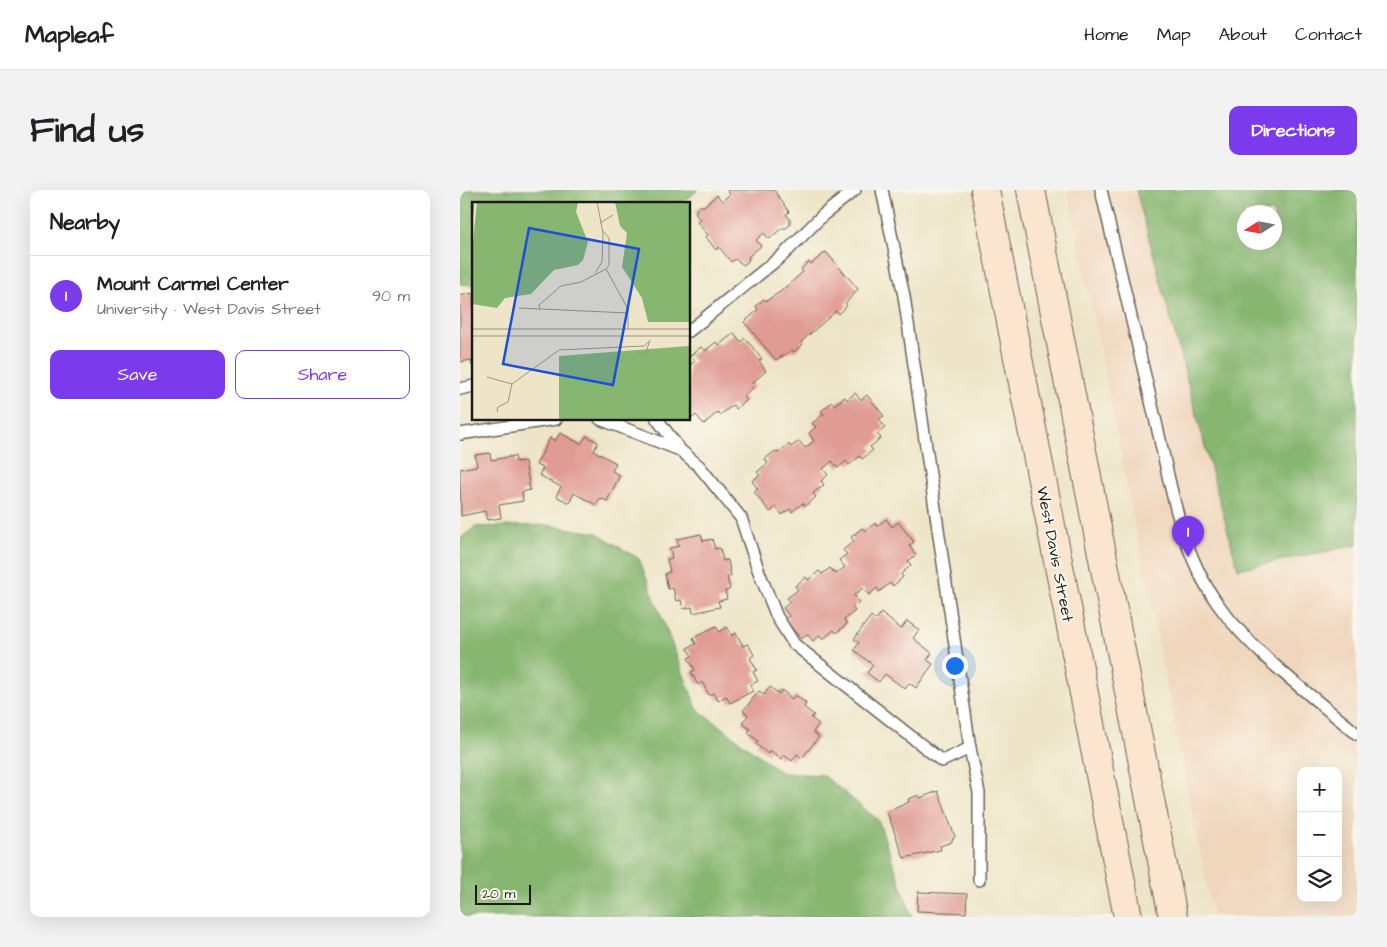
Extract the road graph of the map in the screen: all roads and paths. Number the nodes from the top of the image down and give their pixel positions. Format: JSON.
{"nodes":[{"id":1,"x":855,"y":190,"type":"edge"},
{"id":2,"x":882,"y":190,"type":"edge"},
{"id":3,"x":985,"y":190,"type":"edge"},
{"id":4,"x":1031,"y":190,"type":"edge"},
{"id":5,"x":1101,"y":190,"type":"edge"},
{"id":6,"x":690,"y":330,"type":"edge"},
{"id":7,"x":550,"y":420,"type":"edge"},
{"id":8,"x":603,"y":420,"type":"edge"},
{"id":9,"x":658,"y":420,"type":"edge"},
{"id":10,"x":460,"y":434,"type":"edge"},
{"id":11,"x":680,"y":450,"type":"junction"},
{"id":12,"x":1357,"y":734,"type":"edge"},
{"id":13,"x":970,"y":748,"type":"junction"},
{"id":14,"x":979,"y":880,"type":"dead end"},
{"id":15,"x":1128,"y":917,"type":"edge"},
{"id":16,"x":1173,"y":917,"type":"edge"}],
"edges":[{"from":1,"to":6,"type":"lane"},
{"from":2,"to":13,"type":"lane"},
{"from":3,"to":15,"type":"main road","name":"West Davis Street"},
{"from":4,"to":16,"type":"main road"},
{"from":5,"to":12,"type":"lane"},
{"from":7,"to":10,"type":"lane"},
{"from":8,"to":11,"type":"lane"},
{"from":9,"to":11,"type":"lane"},
{"from":11,"to":13,"type":"lane"},
{"from":13,"to":14,"type":"lane"}]}
